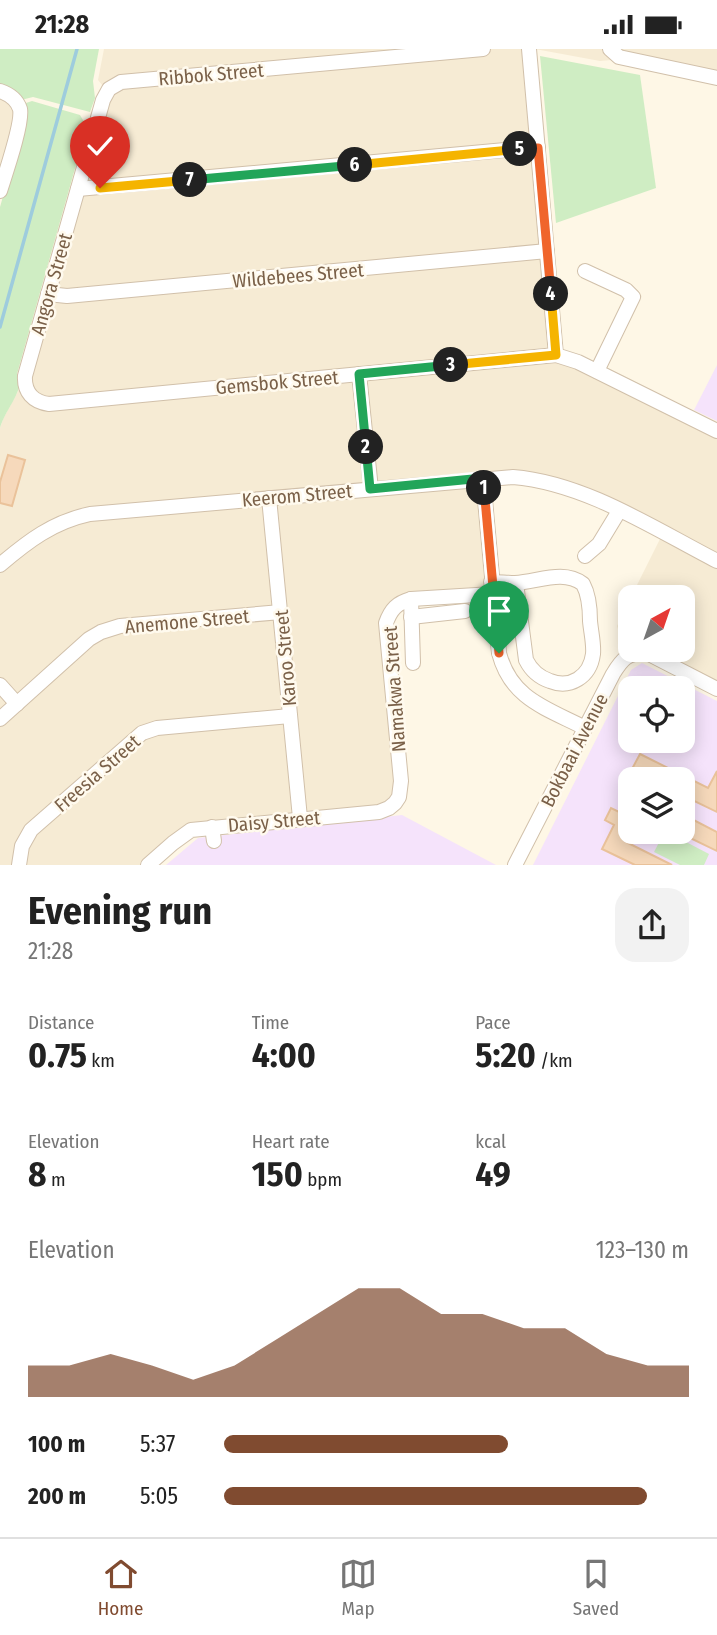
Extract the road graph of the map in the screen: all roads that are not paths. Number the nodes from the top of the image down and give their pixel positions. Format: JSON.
{"nodes":[{"id":1,"x":482,"y":49,"type":"edge"},
{"id":2,"x":529,"y":49,"type":"edge"},
{"id":3,"x":610,"y":49,"type":"edge"},
{"id":4,"x":717,"y":78,"type":"edge"},
{"id":5,"x":109,"y":89,"type":"joint"},
{"id":6,"x":0,"y":91,"type":"edge"},
{"id":7,"x":538,"y":148,"type":"junction"},
{"id":8,"x":78,"y":189,"type":"junction"},
{"id":9,"x":0,"y":191,"type":"edge"},
{"id":10,"x":547,"y":251,"type":"junction"},
{"id":11,"x":585,"y":271,"type":"dead end"},
{"id":12,"x":48,"y":294,"type":"junction"},
{"id":13,"x":556,"y":355,"type":"junction"},
{"id":14,"x":597,"y":371,"type":"junction"},
{"id":15,"x":359,"y":374,"type":"junction"},
{"id":16,"x":32,"y":397,"type":"joint"},
{"id":17,"x":717,"y":432,"type":"edge"},
{"id":18,"x":483,"y":478,"type":"junction"},
{"id":19,"x":370,"y":489,"type":"junction"},
{"id":20,"x":269,"y":498,"type":"junction"},
{"id":21,"x":619,"y":511,"type":"junction"},
{"id":22,"x":585,"y":556,"type":"dead end"},
{"id":23,"x":717,"y":561,"type":"edge"},
{"id":24,"x":0,"y":565,"type":"edge"},
{"id":25,"x":516,"y":583,"type":"junction"},
{"id":26,"x":492,"y":588,"type":"junction"},
{"id":27,"x":411,"y":599,"type":"junction"},
{"id":28,"x":465,"y":611,"type":"dead end"},
{"id":29,"x":281,"y":612,"type":"junction"},
{"id":30,"x":411,"y":617,"type":"junction"},
{"id":31,"x":413,"y":663,"type":"dead end"},
{"id":32,"x":0,"y":685,"type":"edge"},
{"id":33,"x":561,"y":685,"type":"junction"},
{"id":34,"x":717,"y":689,"type":"edge"},
{"id":35,"x":17,"y":704,"type":"junction"},
{"id":36,"x":548,"y":709,"type":"junction"},
{"id":37,"x":290,"y":716,"type":"junction"},
{"id":38,"x":0,"y":719,"type":"edge"},
{"id":39,"x":584,"y":728,"type":"junction"},
{"id":40,"x":401,"y":789,"type":"joint"},
{"id":41,"x":300,"y":818,"type":"junction"},
{"id":42,"x":19,"y":865,"type":"edge"},
{"id":43,"x":148,"y":865,"type":"edge"},
{"id":44,"x":515,"y":865,"type":"edge"}],
"edges":[{"from":1,"to":5,"type":"street","name":"Ribbok Street"},
{"from":2,"to":7,"type":"street"},
{"from":3,"to":4,"type":"street"},
{"from":5,"to":8,"type":"street","name":"Angora Street"},
{"from":6,"to":9,"type":"street"},
{"from":7,"to":8,"type":"street"},
{"from":7,"to":10,"type":"street"},
{"from":8,"to":12,"type":"street","name":"Angora Street"},
{"from":10,"to":12,"type":"street","name":"Wildebees Street"},
{"from":10,"to":13,"type":"street"},
{"from":11,"to":14,"type":"street"},
{"from":12,"to":16,"type":"street","name":"Angora Street"},
{"from":13,"to":14,"type":"street","name":"Gemsbok Street"},
{"from":13,"to":15,"type":"street","name":"Gemsbok Street"},
{"from":14,"to":17,"type":"street","name":"Gemsbok Street"},
{"from":15,"to":16,"type":"street","name":"Gemsbok Street"},
{"from":15,"to":19,"type":"street"},
{"from":18,"to":19,"type":"street","name":"Keerom Street"},
{"from":18,"to":21,"type":"street","name":"Keerom Street"},
{"from":18,"to":26,"type":"street"},
{"from":19,"to":20,"type":"street","name":"Keerom Street"},
{"from":20,"to":24,"type":"street","name":"Keerom Street"},
{"from":20,"to":29,"type":"street","name":"Karoo Street"},
{"from":21,"to":22,"type":"street"},
{"from":21,"to":23,"type":"street","name":"Keerom Street"},
{"from":25,"to":26,"type":"street","name":"Namakwa Street"},
{"from":25,"to":33,"type":"street"},
{"from":25,"to":33,"type":"street","name":"Namakwa Street"},
{"from":26,"to":27,"type":"street","name":"Namakwa Street"},
{"from":26,"to":36,"type":"street"},
{"from":27,"to":30,"type":"street"},
{"from":27,"to":40,"type":"street","name":"Namakwa Street"},
{"from":28,"to":30,"type":"street"},
{"from":29,"to":35,"type":"street","name":"Anemone Street"},
{"from":29,"to":37,"type":"street","name":"Karoo Street"},
{"from":30,"to":31,"type":"street"},
{"from":32,"to":35,"type":"street"},
{"from":33,"to":36,"type":"street"},
{"from":34,"to":39,"type":"street","name":"Bokbaai Avenue"},
{"from":35,"to":38,"type":"street","name":"Anemone Street"},
{"from":36,"to":39,"type":"street"},
{"from":37,"to":41,"type":"street","name":"Karoo Street"},
{"from":37,"to":42,"type":"street","name":"Freesia Street"},
{"from":39,"to":44,"type":"street","name":"Bokbaai Avenue"},
{"from":40,"to":41,"type":"street","name":"Daisy Street"},
{"from":41,"to":43,"type":"street","name":"Daisy Street"}]}
